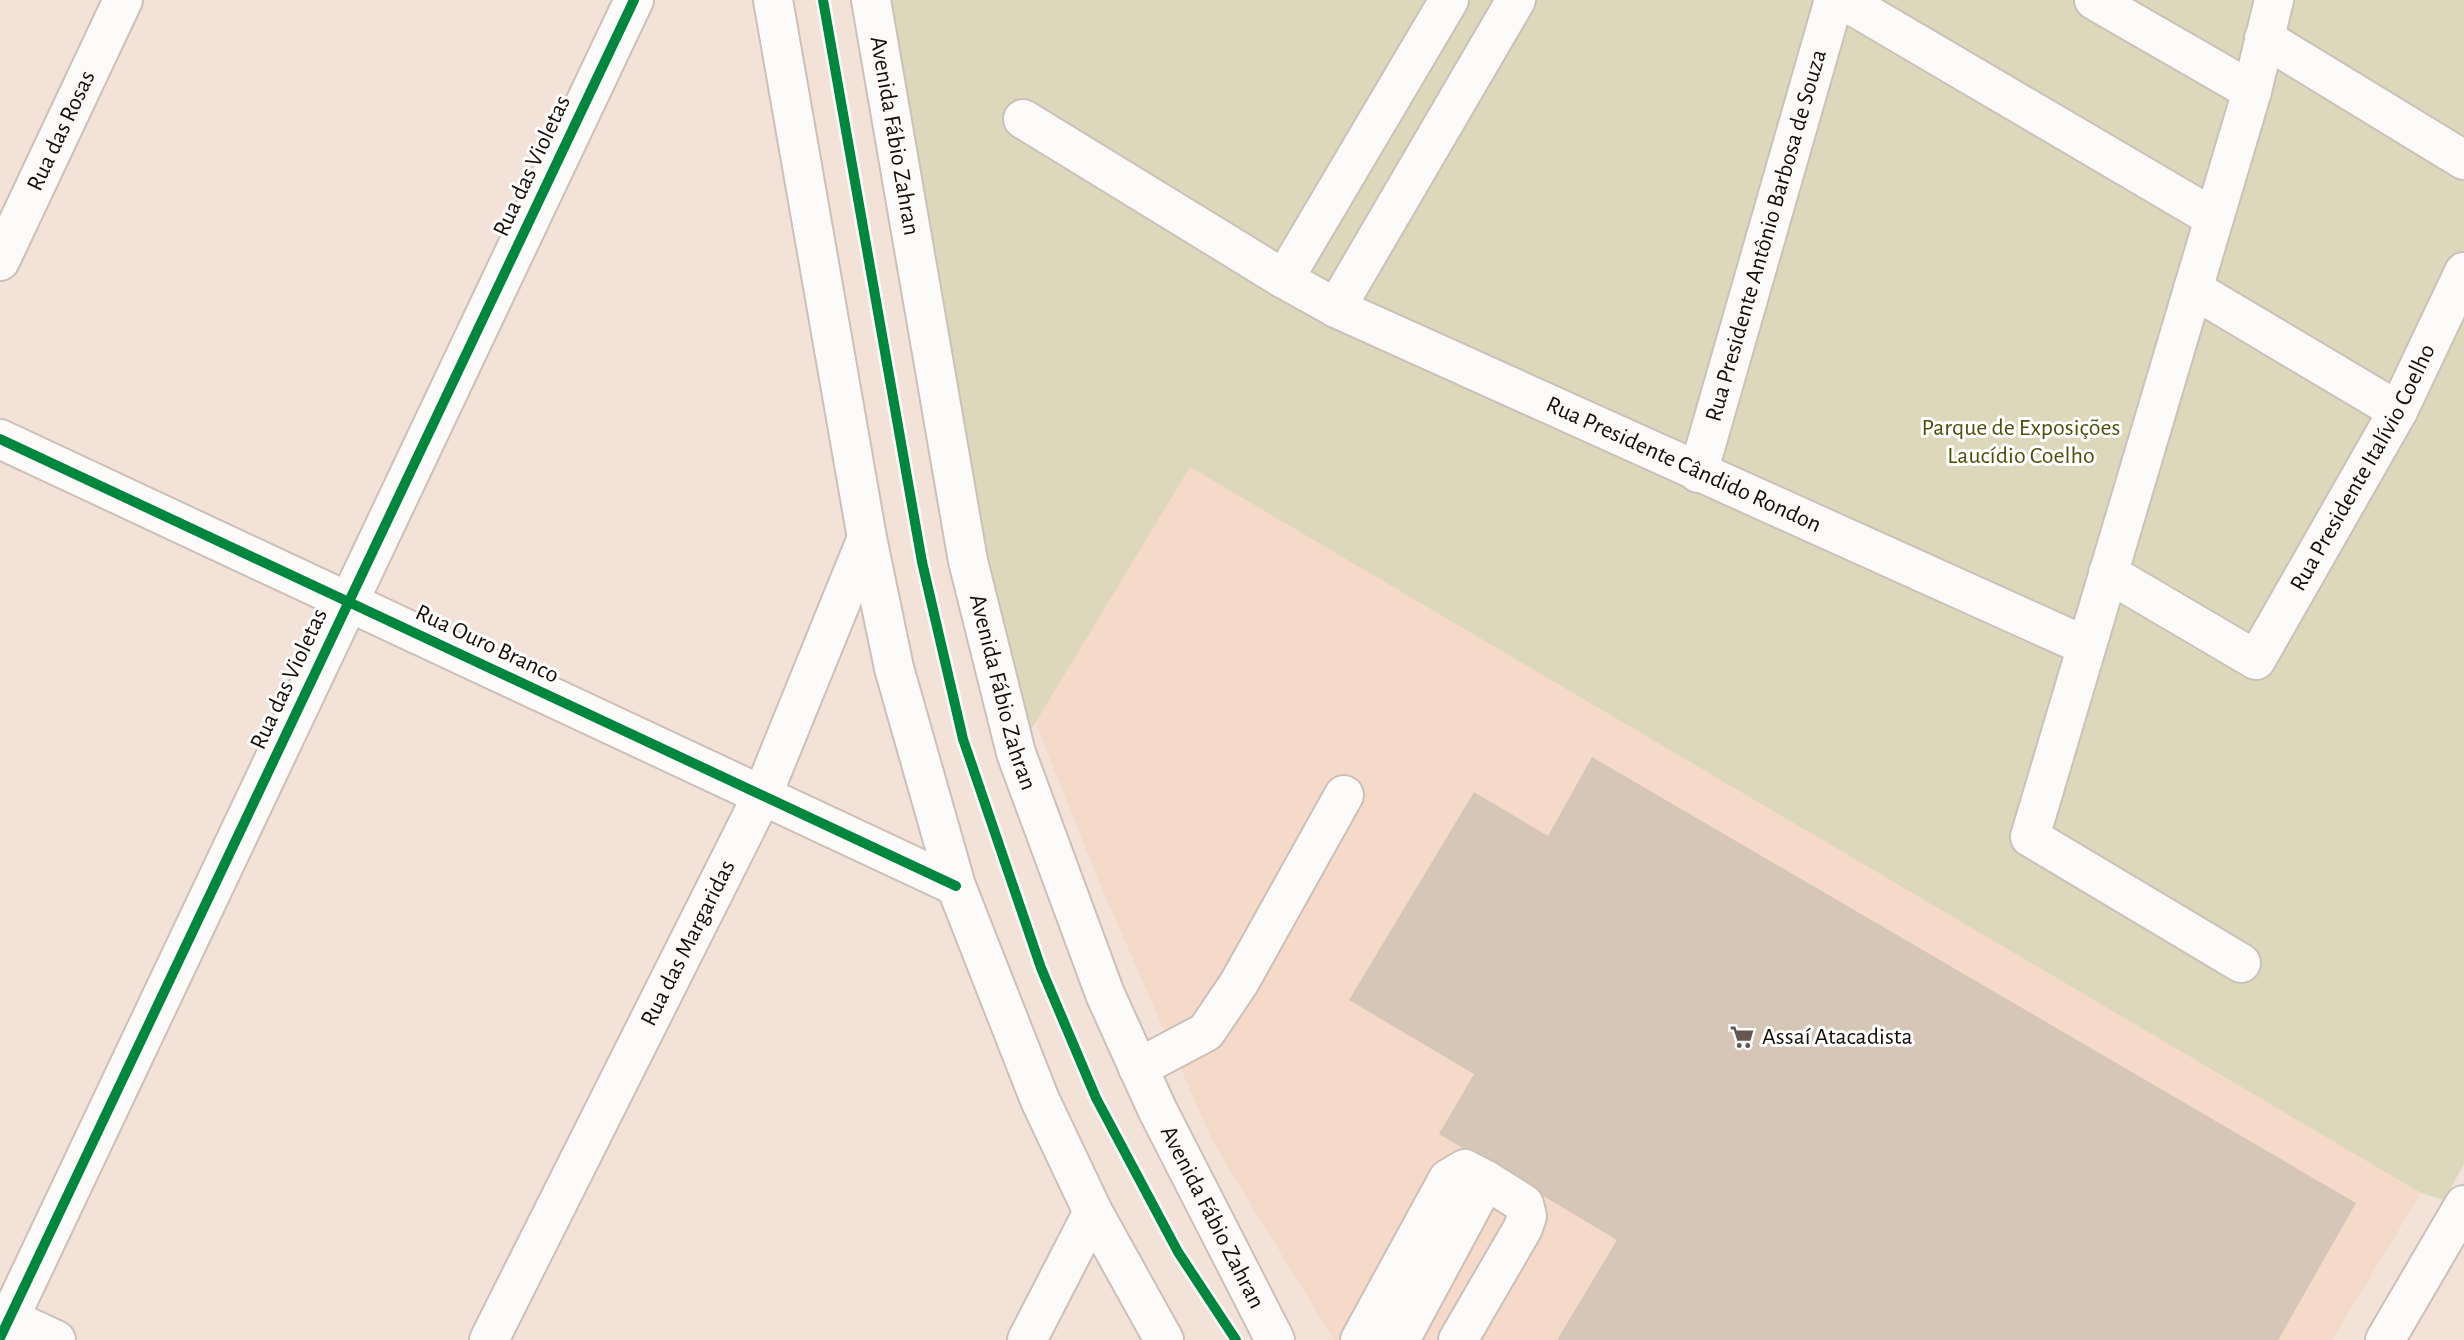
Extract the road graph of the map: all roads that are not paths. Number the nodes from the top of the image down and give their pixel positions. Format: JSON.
{"nodes":[{"id":1,"x":123,"y":0,"type":"edge"},
{"id":2,"x":634,"y":0,"type":"edge"},
{"id":3,"x":773,"y":0,"type":"edge"},
{"id":4,"x":871,"y":0,"type":"edge"},
{"id":5,"x":1449,"y":0,"type":"edge"},
{"id":6,"x":1516,"y":0,"type":"edge"},
{"id":7,"x":1834,"y":0,"type":"edge"},
{"id":8,"x":1843,"y":0,"type":"edge"},
{"id":9,"x":2094,"y":0,"type":"edge"},
{"id":10,"x":2274,"y":0,"type":"edge"},
{"id":11,"x":2264,"y":38,"type":"junction"},
{"id":12,"x":2252,"y":91,"type":"junction"},
{"id":13,"x":1023,"y":119,"type":"dead end"},
{"id":14,"x":2464,"y":160,"type":"edge"},
{"id":15,"x":2214,"y":218,"type":"junction"},
{"id":16,"x":0,"y":261,"type":"edge"},
{"id":17,"x":2464,"y":272,"type":"edge"},
{"id":18,"x":1284,"y":279,"type":"junction"},
{"id":19,"x":2193,"y":289,"type":"junction"},
{"id":20,"x":1336,"y":308,"type":"junction"},
{"id":21,"x":2398,"y":411,"type":"junction"},
{"id":22,"x":0,"y":439,"type":"edge"},
{"id":23,"x":1698,"y":473,"type":"junction"},
{"id":24,"x":867,"y":538,"type":"junction"},
{"id":25,"x":2108,"y":573,"type":"junction"},
{"id":26,"x":349,"y":602,"type":"junction"},
{"id":27,"x":2087,"y":646,"type":"junction"},
{"id":28,"x":1344,"y":795,"type":"dead end"},
{"id":29,"x":762,"y":796,"type":"junction"},
{"id":30,"x":956,"y":886,"type":"junction"},
{"id":31,"x":2241,"y":963,"type":"dead end"},
{"id":32,"x":1138,"y":1068,"type":"junction"},
{"id":33,"x":1486,"y":1180,"type":"junction"},
{"id":34,"x":2464,"y":1205,"type":"edge"},
{"id":35,"x":1093,"y":1212,"type":"junction"},
{"id":36,"x":3,"y":1323,"type":"edge"},
{"id":37,"x":56,"y":1340,"type":"edge"},
{"id":38,"x":489,"y":1340,"type":"edge"},
{"id":39,"x":1027,"y":1340,"type":"edge"},
{"id":40,"x":1164,"y":1340,"type":"edge"},
{"id":41,"x":1275,"y":1340,"type":"edge"},
{"id":42,"x":1360,"y":1340,"type":"edge"},
{"id":43,"x":1400,"y":1340,"type":"edge"},
{"id":44,"x":1458,"y":1340,"type":"edge"},
{"id":45,"x":2385,"y":1340,"type":"edge"}],
"edges":[{"from":1,"to":16,"type":"street","name":"Rua das Rosas"},
{"from":2,"to":26,"type":"street","name":"Rua das Violetas"},
{"from":3,"to":24,"type":"street"},
{"from":4,"to":32,"type":"street","name":"Avenida Fábio Zahran"},
{"from":5,"to":18,"type":"street"},
{"from":6,"to":20,"type":"street"},
{"from":7,"to":23,"type":"street","name":"Rua Presidente Antônio Barbosa de Souza"},
{"from":8,"to":15,"type":"street"},
{"from":9,"to":12,"type":"street"},
{"from":10,"to":11,"type":"street"},
{"from":11,"to":12,"type":"street"},
{"from":11,"to":14,"type":"street"},
{"from":12,"to":15,"type":"street"},
{"from":13,"to":18,"type":"street","name":"Rua Presidente Cândido Rondon"},
{"from":15,"to":19,"type":"street"},
{"from":17,"to":21,"type":"street","name":"Rua Presidente Italívio Coelho"},
{"from":18,"to":20,"type":"street","name":"Rua Presidente Cândido Rondon"},
{"from":19,"to":21,"type":"street"},
{"from":19,"to":25,"type":"street"},
{"from":20,"to":23,"type":"street","name":"Rua Presidente Cândido Rondon"},
{"from":21,"to":25,"type":"street","name":"Rua Presidente Italívio Coelho"},
{"from":22,"to":26,"type":"street","name":"Rua Ouro Branco"},
{"from":23,"to":27,"type":"street","name":"Rua Presidente Cândido Rondon"},
{"from":24,"to":29,"type":"street","name":"Rua das Margaridas"},
{"from":24,"to":30,"type":"street"},
{"from":25,"to":27,"type":"street"},
{"from":26,"to":29,"type":"street","name":"Rua Ouro Branco"},
{"from":26,"to":36,"type":"street","name":"Rua das Violetas"},
{"from":27,"to":31,"type":"street"},
{"from":28,"to":32,"type":"street"},
{"from":29,"to":30,"type":"street","name":"Rua Ouro Branco"},
{"from":29,"to":38,"type":"street","name":"Rua das Margaridas"},
{"from":30,"to":35,"type":"street"},
{"from":32,"to":41,"type":"street","name":"Avenida Fábio Zahran"},
{"from":33,"to":42,"type":"street"},
{"from":33,"to":43,"type":"street"},
{"from":33,"to":44,"type":"street"},
{"from":34,"to":45,"type":"street"},
{"from":35,"to":39,"type":"street"},
{"from":35,"to":40,"type":"street"},
{"from":36,"to":37,"type":"street"}]}
